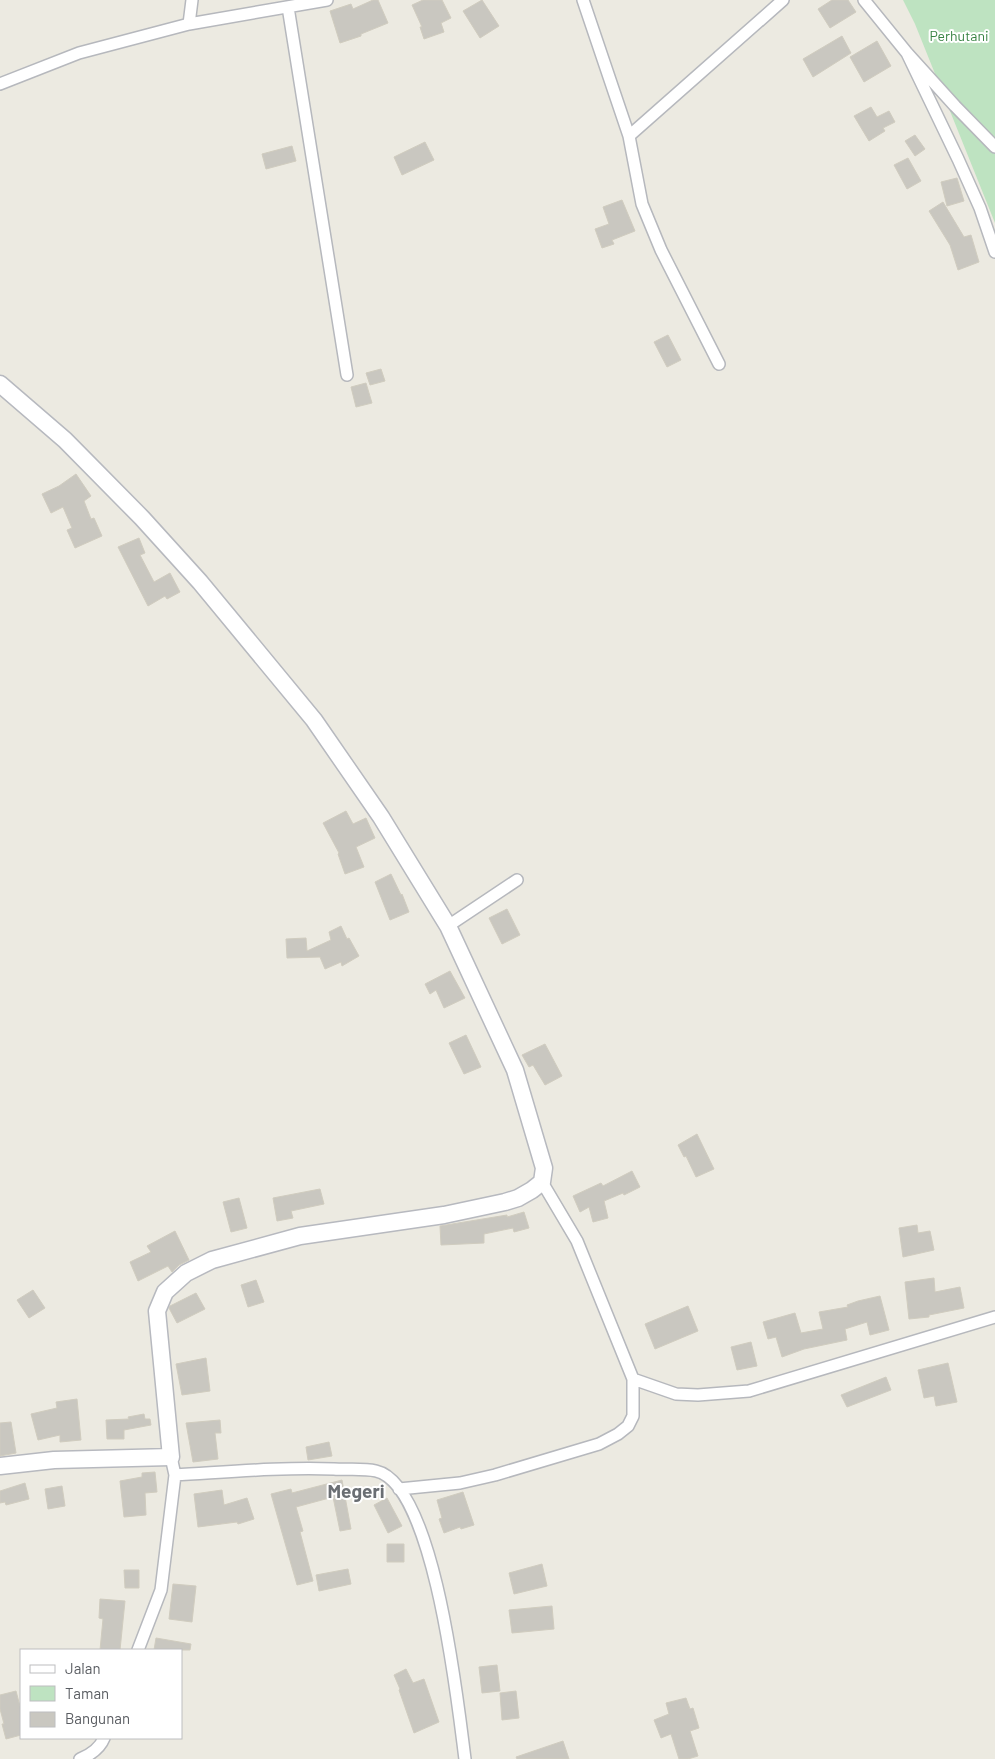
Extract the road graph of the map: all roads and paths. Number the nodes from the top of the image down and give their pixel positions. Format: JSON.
{"nodes":[{"id":1,"x":192,"y":0,"type":"edge"},
{"id":2,"x":327,"y":0,"type":"edge"},
{"id":3,"x":583,"y":0,"type":"edge"},
{"id":4,"x":783,"y":0,"type":"edge"},
{"id":5,"x":864,"y":0,"type":"edge"},
{"id":6,"x":288,"y":7,"type":"junction"},
{"id":7,"x":189,"y":24,"type":"junction"},
{"id":8,"x":907,"y":53,"type":"junction"},
{"id":9,"x":0,"y":84,"type":"edge"},
{"id":10,"x":629,"y":136,"type":"junction"},
{"id":11,"x":995,"y":147,"type":"edge"},
{"id":12,"x":995,"y":252,"type":"edge"},
{"id":13,"x":719,"y":364,"type":"dead end"},
{"id":14,"x":347,"y":375,"type":"dead end"},
{"id":15,"x":0,"y":384,"type":"edge"},
{"id":16,"x":516,"y":880,"type":"dead end"},
{"id":17,"x":448,"y":926,"type":"junction"},
{"id":18,"x":542,"y":1182,"type":"junction"},
{"id":19,"x":995,"y":1317,"type":"edge"},
{"id":20,"x":633,"y":1379,"type":"junction"},
{"id":21,"x":171,"y":1457,"type":"junction"},
{"id":22,"x":0,"y":1466,"type":"edge"},
{"id":23,"x":175,"y":1475,"type":"junction"},
{"id":24,"x":400,"y":1489,"type":"junction"},
{"id":25,"x":138,"y":1649,"type":"edge"},
{"id":26,"x":104,"y":1739,"type":"edge"},
{"id":27,"x":80,"y":1759,"type":"edge"},
{"id":28,"x":465,"y":1759,"type":"edge"}],
"edges":[{"from":1,"to":7,"type":"street"},
{"from":2,"to":6,"type":"street"},
{"from":3,"to":10,"type":"street"},
{"from":4,"to":10,"type":"street"},
{"from":5,"to":8,"type":"street"},
{"from":6,"to":7,"type":"street"},
{"from":6,"to":14,"type":"street"},
{"from":7,"to":9,"type":"street"},
{"from":8,"to":11,"type":"street"},
{"from":8,"to":12,"type":"street"},
{"from":10,"to":13,"type":"street"},
{"from":15,"to":17,"type":"street"},
{"from":16,"to":17,"type":"street"},
{"from":17,"to":18,"type":"street"},
{"from":18,"to":20,"type":"street"},
{"from":18,"to":21,"type":"street"},
{"from":19,"to":20,"type":"street"},
{"from":20,"to":24,"type":"street"},
{"from":21,"to":22,"type":"street"},
{"from":21,"to":23,"type":"street"},
{"from":23,"to":24,"type":"street"},
{"from":23,"to":25,"type":"street"},
{"from":24,"to":28,"type":"street"},
{"from":26,"to":27,"type":"street"}]}
